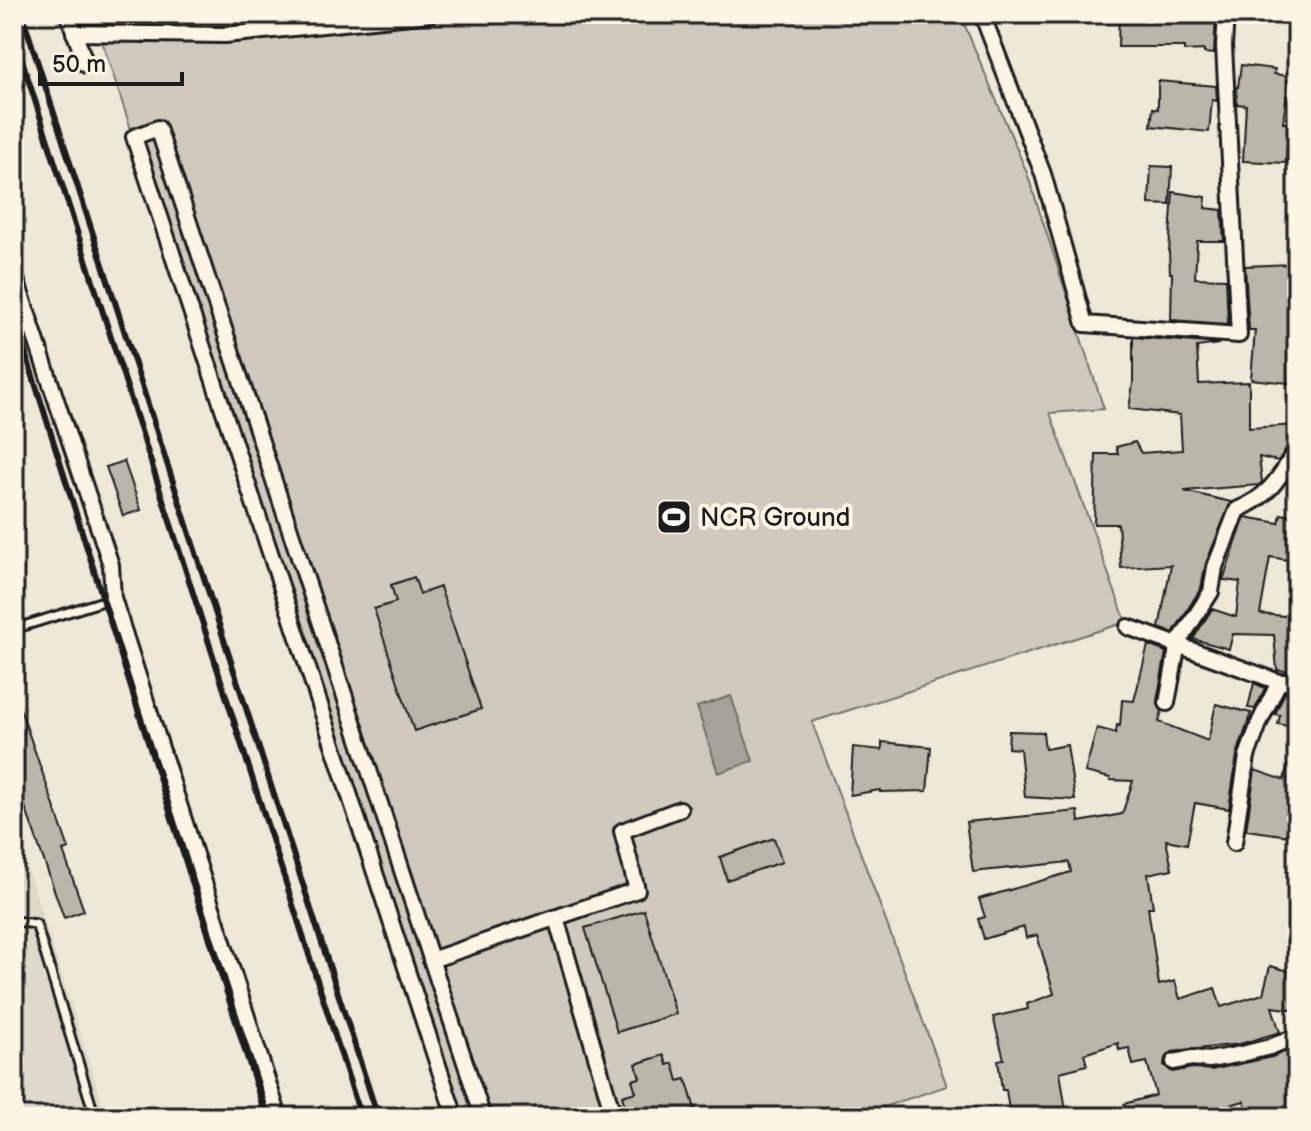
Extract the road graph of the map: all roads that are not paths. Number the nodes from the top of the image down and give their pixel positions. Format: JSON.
{"nodes":[{"id":1,"x":68,"y":14,"type":"edge"},
{"id":2,"x":431,"y":14,"type":"edge"},
{"id":3,"x":982,"y":14,"type":"edge"},
{"id":4,"x":1226,"y":14,"type":"edge"},
{"id":5,"x":74,"y":33,"type":"junction"},
{"id":6,"x":86,"y":65,"type":"dead end"},
{"id":7,"x":14,"y":273,"type":"edge"},
{"id":8,"x":1297,"y":450,"type":"edge"},
{"id":9,"x":113,"y":598,"type":"junction"},
{"id":10,"x":1128,"y":627,"type":"dead end"},
{"id":11,"x":14,"y":629,"type":"edge"},
{"id":12,"x":1178,"y":643,"type":"junction"},
{"id":13,"x":1279,"y":682,"type":"junction"},
{"id":14,"x":1297,"y":682,"type":"edge"},
{"id":15,"x":1167,"y":703,"type":"dead end"},
{"id":16,"x":680,"y":809,"type":"dead end"},
{"id":17,"x":1234,"y":843,"type":"dead end"},
{"id":18,"x":556,"y":918,"type":"junction"},
{"id":19,"x":14,"y":921,"type":"edge"},
{"id":20,"x":431,"y":960,"type":"junction"},
{"id":21,"x":1297,"y":1036,"type":"edge"},
{"id":22,"x":1174,"y":1062,"type":"dead end"},
{"id":23,"x":95,"y":1117,"type":"edge"},
{"id":24,"x":279,"y":1117,"type":"edge"},
{"id":25,"x":455,"y":1117,"type":"edge"},
{"id":26,"x":483,"y":1117,"type":"edge"},
{"id":27,"x":591,"y":1117,"type":"edge"}],
"edges":[{"from":1,"to":5,"type":"street"},
{"from":2,"to":5,"type":"street"},
{"from":3,"to":4,"type":"street"},
{"from":5,"to":6,"type":"street"},
{"from":7,"to":9,"type":"street"},
{"from":8,"to":12,"type":"street"},
{"from":9,"to":11,"type":"lane"},
{"from":9,"to":24,"type":"street"},
{"from":10,"to":12,"type":"street"},
{"from":12,"to":13,"type":"street"},
{"from":12,"to":15,"type":"street"},
{"from":13,"to":14,"type":"street"},
{"from":13,"to":17,"type":"street"},
{"from":16,"to":18,"type":"street"},
{"from":18,"to":20,"type":"street"},
{"from":18,"to":27,"type":"street"},
{"from":19,"to":23,"type":"lane"},
{"from":20,"to":25,"type":"street"},
{"from":20,"to":26,"type":"street"},
{"from":21,"to":22,"type":"street"}]}
